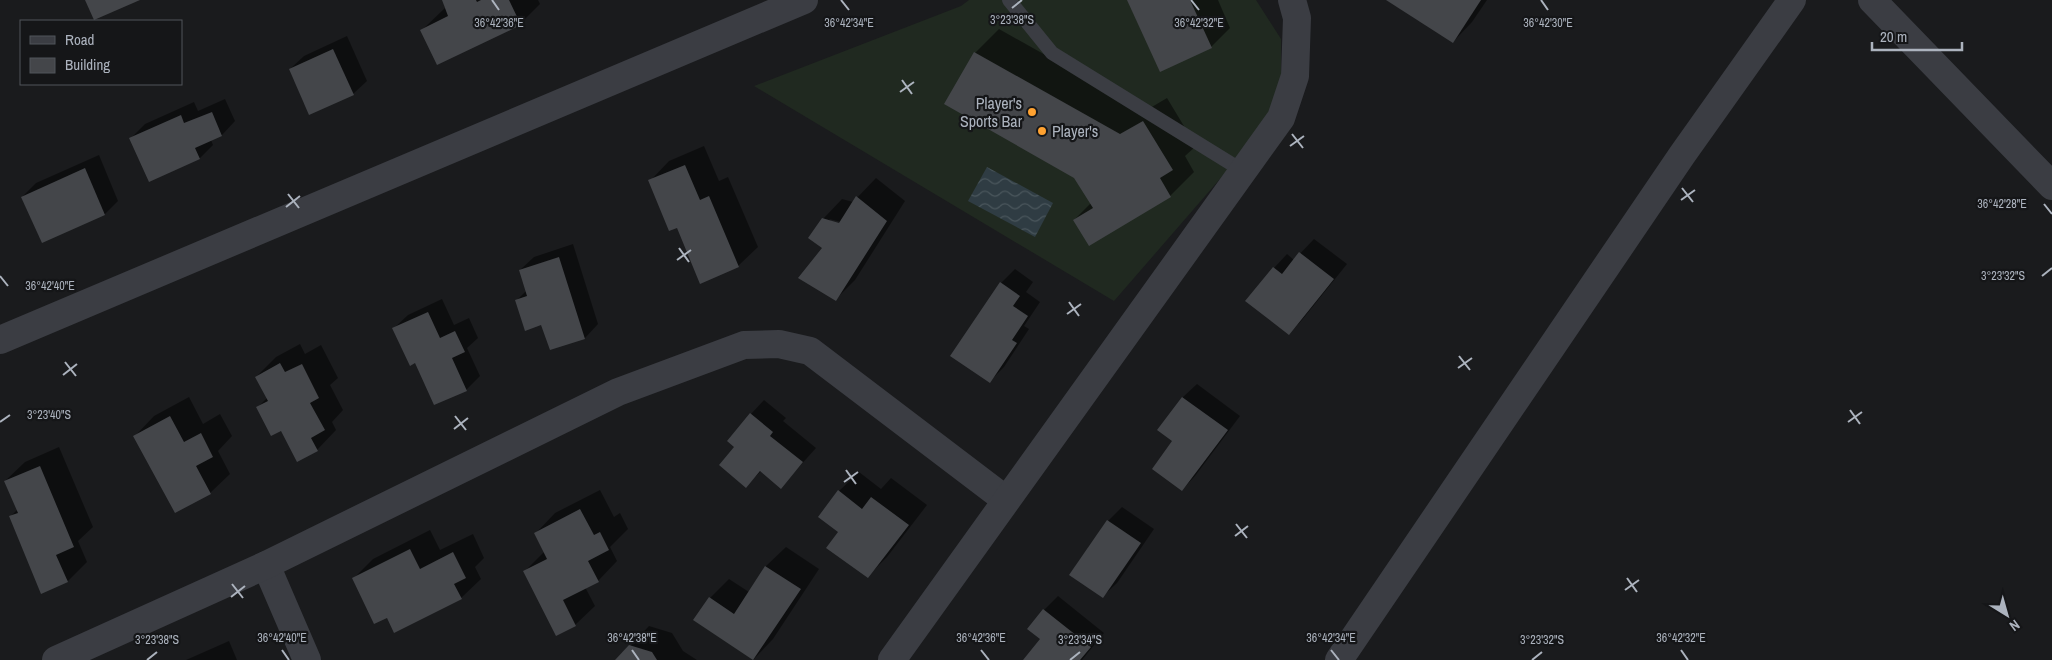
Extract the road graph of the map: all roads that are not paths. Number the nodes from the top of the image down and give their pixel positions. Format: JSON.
{"nodes":[{"id":1,"x":804,"y":0,"type":"edge"},
{"id":2,"x":1009,"y":0,"type":"edge"},
{"id":3,"x":1292,"y":0,"type":"edge"},
{"id":4,"x":1792,"y":0,"type":"edge"},
{"id":5,"x":1872,"y":0,"type":"edge"},
{"id":6,"x":1243,"y":171,"type":"junction"},
{"id":7,"x":2052,"y":186,"type":"edge"},
{"id":8,"x":0,"y":340,"type":"edge"},
{"id":9,"x":1006,"y":500,"type":"junction"},
{"id":10,"x":266,"y":565,"type":"junction"},
{"id":11,"x":56,"y":660,"type":"edge"},
{"id":12,"x":307,"y":660,"type":"edge"},
{"id":13,"x":892,"y":660,"type":"edge"},
{"id":14,"x":1340,"y":660,"type":"edge"}],
"edges":[{"from":1,"to":8,"type":"street"},
{"from":2,"to":6,"type":"lane"},
{"from":3,"to":6,"type":"street"},
{"from":4,"to":14,"type":"street"},
{"from":5,"to":7,"type":"street"},
{"from":6,"to":9,"type":"street"},
{"from":9,"to":10,"type":"street"},
{"from":9,"to":13,"type":"street"},
{"from":10,"to":11,"type":"street"},
{"from":10,"to":12,"type":"street"}]}
